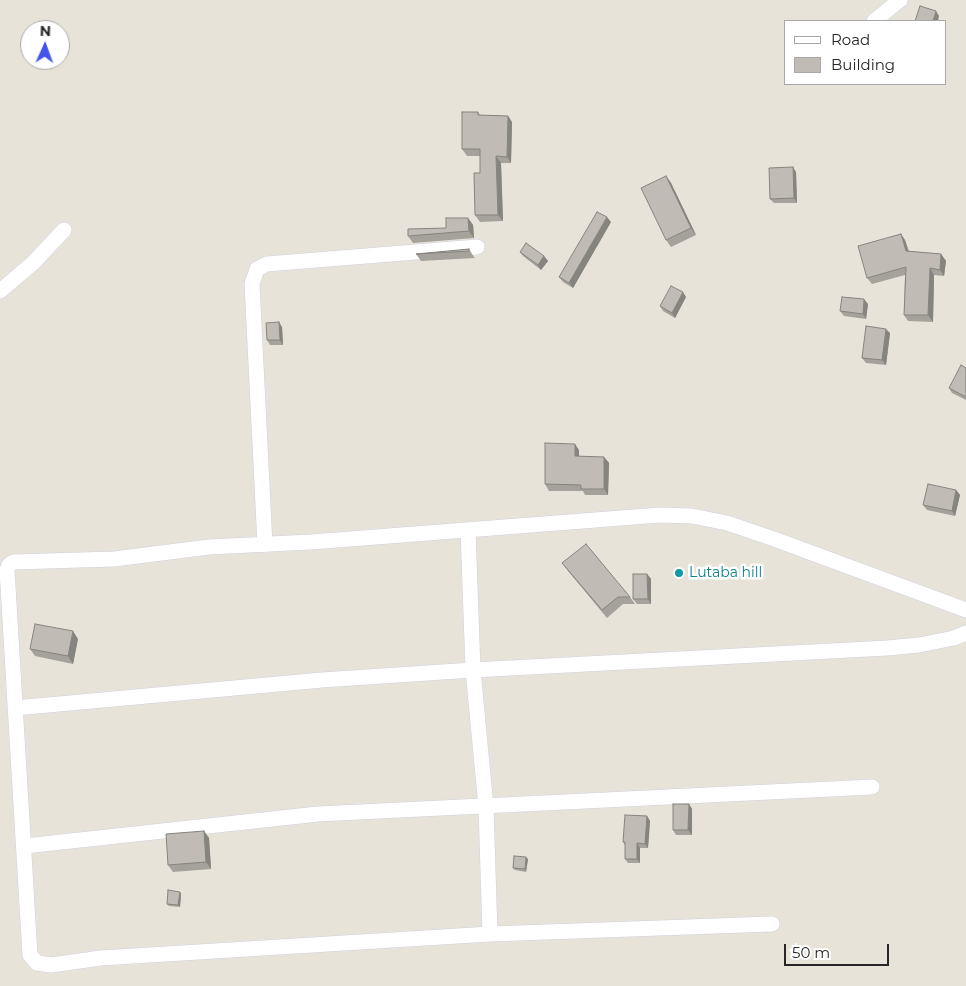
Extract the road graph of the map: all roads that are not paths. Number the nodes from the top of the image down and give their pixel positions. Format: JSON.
{"nodes":[{"id":1,"x":900,"y":0,"type":"edge"},
{"id":2,"x":875,"y":20,"type":"edge"},
{"id":3,"x":64,"y":230,"type":"dead end"},
{"id":4,"x":477,"y":246,"type":"dead end"},
{"id":5,"x":0,"y":291,"type":"edge"},
{"id":6,"x":468,"y":530,"type":"junction"},
{"id":7,"x":265,"y":545,"type":"junction"},
{"id":8,"x":966,"y":610,"type":"edge"},
{"id":9,"x":966,"y":633,"type":"edge"},
{"id":10,"x":473,"y":670,"type":"junction"},
{"id":11,"x":15,"y":708,"type":"junction"},
{"id":12,"x":872,"y":787,"type":"dead end"},
{"id":13,"x":486,"y":806,"type":"junction"},
{"id":14,"x":25,"y":846,"type":"junction"},
{"id":15,"x":772,"y":924,"type":"dead end"},
{"id":16,"x":490,"y":934,"type":"junction"}],
"edges":[{"from":1,"to":2,"type":"street"},
{"from":3,"to":5,"type":"street"},
{"from":4,"to":7,"type":"street"},
{"from":6,"to":7,"type":"street"},
{"from":6,"to":8,"type":"street"},
{"from":6,"to":10,"type":"street"},
{"from":7,"to":11,"type":"street"},
{"from":9,"to":10,"type":"street"},
{"from":10,"to":11,"type":"street"},
{"from":10,"to":13,"type":"street"},
{"from":11,"to":14,"type":"street"},
{"from":12,"to":13,"type":"street"},
{"from":13,"to":14,"type":"street"},
{"from":13,"to":16,"type":"street"},
{"from":14,"to":16,"type":"street"},
{"from":15,"to":16,"type":"street"}]}
